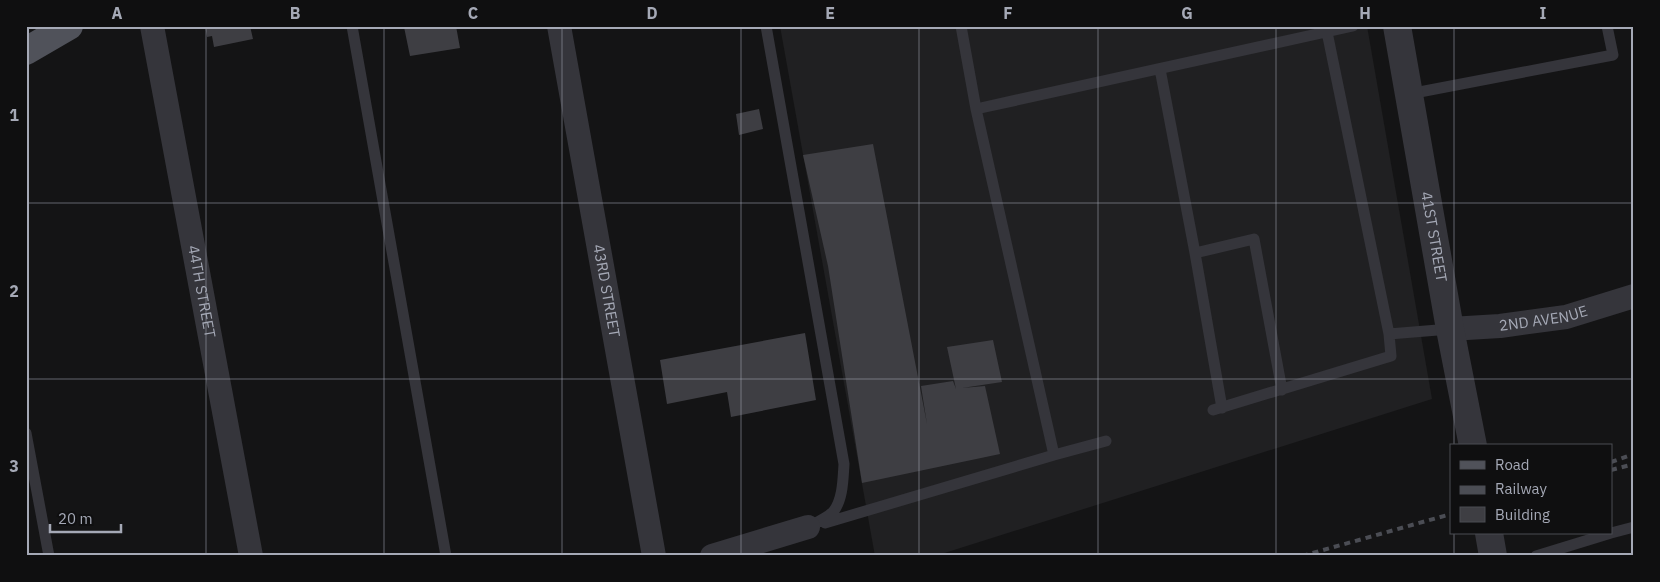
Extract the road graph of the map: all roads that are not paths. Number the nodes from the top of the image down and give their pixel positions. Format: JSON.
{"nodes":[{"id":1,"x":69,"y":26,"type":"edge"},
{"id":2,"x":152,"y":26,"type":"edge"},
{"id":3,"x":352,"y":26,"type":"edge"},
{"id":4,"x":559,"y":26,"type":"edge"},
{"id":5,"x":766,"y":26,"type":"edge"},
{"id":6,"x":961,"y":26,"type":"edge"},
{"id":7,"x":1353,"y":26,"type":"edge"},
{"id":8,"x":1397,"y":26,"type":"edge"},
{"id":9,"x":1607,"y":26,"type":"edge"},
{"id":10,"x":1327,"y":32,"type":"junction"},
{"id":11,"x":26,"y":50,"type":"edge"},
{"id":12,"x":1160,"y":69,"type":"junction"},
{"id":13,"x":1409,"y":94,"type":"junction"},
{"id":14,"x":976,"y":109,"type":"junction"},
{"id":15,"x":1195,"y":253,"type":"junction"},
{"id":16,"x":1634,"y":296,"type":"edge"},
{"id":17,"x":1450,"y":329,"type":"junction"},
{"id":18,"x":1389,"y":334,"type":"junction"},
{"id":19,"x":1282,"y":390,"type":"junction"},
{"id":20,"x":26,"y":432,"type":"edge"},
{"id":21,"x":1106,"y":441,"type":"dead end"},
{"id":22,"x":1473,"y":444,"type":"edge"},
{"id":23,"x":1054,"y":455,"type":"junction"},
{"id":24,"x":808,"y":527,"type":"junction"},
{"id":25,"x":1634,"y":527,"type":"edge"},
{"id":26,"x":1612,"y":533,"type":"edge"},
{"id":27,"x":1489,"y":534,"type":"edge"},
{"id":28,"x":1608,"y":534,"type":"edge"},
{"id":29,"x":49,"y":556,"type":"edge"},
{"id":30,"x":251,"y":556,"type":"edge"},
{"id":31,"x":446,"y":556,"type":"edge"},
{"id":32,"x":654,"y":556,"type":"edge"},
{"id":33,"x":712,"y":556,"type":"edge"},
{"id":34,"x":1493,"y":556,"type":"edge"},
{"id":35,"x":1536,"y":556,"type":"edge"}],
"edges":[{"from":1,"to":11,"type":"main road"},
{"from":2,"to":30,"type":"street","name":"44TH STREET"},
{"from":3,"to":31,"type":"lane"},
{"from":4,"to":32,"type":"street","name":"43RD STREET"},
{"from":5,"to":24,"type":"lane"},
{"from":6,"to":14,"type":"lane"},
{"from":7,"to":10,"type":"lane"},
{"from":8,"to":13,"type":"street","name":"41ST STREET"},
{"from":9,"to":13,"type":"lane"},
{"from":10,"to":12,"type":"lane"},
{"from":10,"to":18,"type":"lane"},
{"from":12,"to":14,"type":"lane"},
{"from":12,"to":15,"type":"lane"},
{"from":13,"to":17,"type":"street","name":"41ST STREET"},
{"from":14,"to":23,"type":"lane"},
{"from":15,"to":19,"type":"lane"},
{"from":15,"to":19,"type":"lane"},
{"from":16,"to":17,"type":"street","name":"2ND AVENUE"},
{"from":17,"to":18,"type":"lane"},
{"from":17,"to":22,"type":"street","name":"41ST STREET"},
{"from":18,"to":19,"type":"lane"},
{"from":20,"to":29,"type":"lane"},
{"from":21,"to":23,"type":"lane"},
{"from":23,"to":24,"type":"lane"},
{"from":24,"to":33,"type":"street"},
{"from":25,"to":26,"type":"lane"},
{"from":27,"to":34,"type":"street"},
{"from":28,"to":35,"type":"lane"}]}
